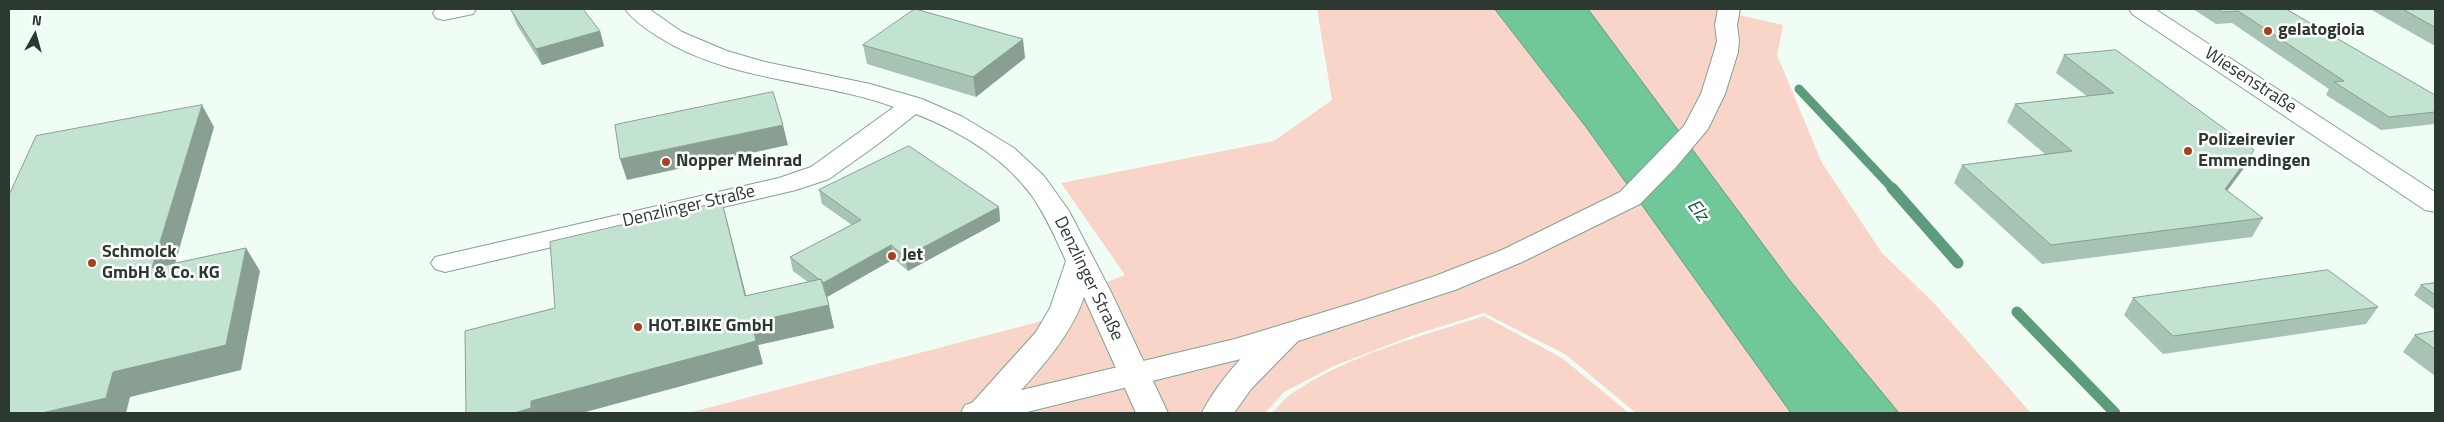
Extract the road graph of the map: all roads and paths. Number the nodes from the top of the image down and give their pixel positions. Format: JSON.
{"nodes":[{"id":1,"x":636,"y":9,"type":"edge"},
{"id":2,"x":2140,"y":9,"type":"edge"},
{"id":3,"x":1727,"y":13,"type":"edge"},
{"id":4,"x":913,"y":104,"type":"junction"},
{"id":5,"x":2435,"y":180,"type":"edge"},
{"id":6,"x":2405,"y":184,"type":"junction"},
{"id":7,"x":2435,"y":204,"type":"edge"},
{"id":8,"x":1081,"y":260,"type":"junction"},
{"id":9,"x":445,"y":264,"type":"dead end"},
{"id":10,"x":1287,"y":334,"type":"junction"},
{"id":11,"x":1134,"y":376,"type":"junction"},
{"id":12,"x":980,"y":412,"type":"edge"},
{"id":13,"x":1152,"y":413,"type":"edge"},
{"id":14,"x":1218,"y":413,"type":"edge"}],
"edges":[{"from":1,"to":4,"type":"street","name":"Denzlinger Straße"},
{"from":2,"to":6,"type":"street","name":"Wiesenstraße"},
{"from":3,"to":10,"type":"street"},
{"from":4,"to":8,"type":"street","name":"Denzlinger Straße"},
{"from":4,"to":9,"type":"street","name":"Denzlinger Straße"},
{"from":5,"to":6,"type":"street"},
{"from":6,"to":7,"type":"street","name":"Wiesenstraße"},
{"from":8,"to":11,"type":"street","name":"Denzlinger Straße"},
{"from":8,"to":12,"type":"street"},
{"from":10,"to":11,"type":"street"},
{"from":10,"to":14,"type":"street"},
{"from":11,"to":12,"type":"street"},
{"from":11,"to":13,"type":"street","name":"Denzlinger Straße"}]}
